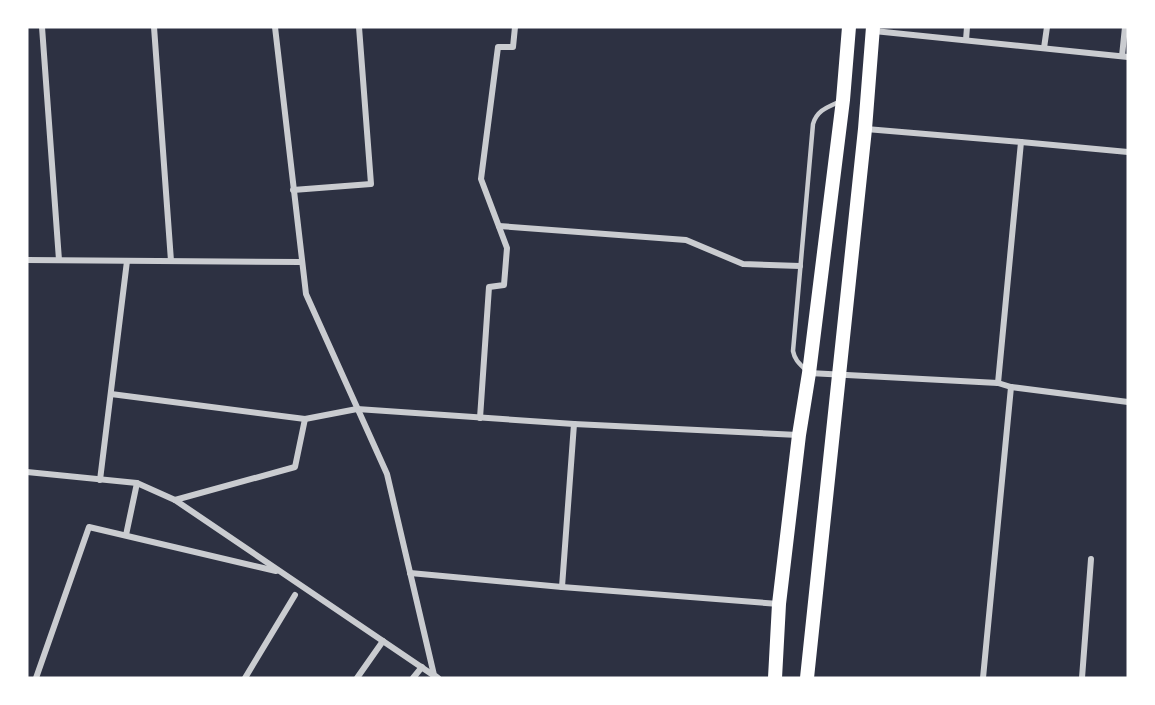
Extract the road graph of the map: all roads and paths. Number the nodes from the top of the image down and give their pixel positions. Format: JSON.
{"nodes":[{"id":1,"x":42,"y":27,"type":"edge"},
{"id":2,"x":154,"y":27,"type":"edge"},
{"id":3,"x":275,"y":27,"type":"edge"},
{"id":4,"x":359,"y":27,"type":"edge"},
{"id":5,"x":515,"y":27,"type":"edge"},
{"id":6,"x":849,"y":27,"type":"edge"},
{"id":7,"x":967,"y":27,"type":"edge"},
{"id":8,"x":1047,"y":27,"type":"edge"},
{"id":9,"x":1125,"y":27,"type":"edge"},
{"id":10,"x":873,"y":29,"type":"edge"},
{"id":11,"x":966,"y":40,"type":"junction"},
{"id":12,"x":1044,"y":48,"type":"junction"},
{"id":13,"x":1125,"y":56,"type":"edge"},
{"id":14,"x":843,"y":100,"type":"junction"},
{"id":15,"x":866,"y":129,"type":"junction"},
{"id":16,"x":1021,"y":141,"type":"junction"},
{"id":17,"x":1128,"y":153,"type":"edge"},
{"id":18,"x":293,"y":190,"type":"junction"},
{"id":19,"x":499,"y":226,"type":"junction"},
{"id":20,"x":27,"y":260,"type":"edge"},
{"id":21,"x":59,"y":260,"type":"junction"},
{"id":22,"x":127,"y":261,"type":"junction"},
{"id":23,"x":171,"y":261,"type":"junction"},
{"id":24,"x":301,"y":262,"type":"junction"},
{"id":25,"x":800,"y":266,"type":"junction"},
{"id":26,"x":809,"y":373,"type":"junction"},
{"id":27,"x":839,"y":375,"type":"junction"},
{"id":28,"x":998,"y":383,"type":"junction"},
{"id":29,"x":1011,"y":387,"type":"junction"},
{"id":30,"x":111,"y":394,"type":"junction"},
{"id":31,"x":1128,"y":402,"type":"edge"},
{"id":32,"x":357,"y":409,"type":"junction"},
{"id":33,"x":480,"y":418,"type":"junction"},
{"id":34,"x":305,"y":419,"type":"junction"},
{"id":35,"x":574,"y":424,"type":"junction"},
{"id":36,"x":799,"y":435,"type":"junction"},
{"id":37,"x":27,"y":472,"type":"edge"},
{"id":38,"x":100,"y":480,"type":"junction"},
{"id":39,"x":137,"y":483,"type":"junction"},
{"id":40,"x":175,"y":500,"type":"junction"},
{"id":41,"x":126,"y":535,"type":"junction"},
{"id":42,"x":1091,"y":560,"type":"dead end"},
{"id":43,"x":282,"y":573,"type":"junction"},
{"id":44,"x":410,"y":573,"type":"junction"},
{"id":45,"x":562,"y":587,"type":"junction"},
{"id":46,"x":295,"y":595,"type":"dead end"},
{"id":47,"x":779,"y":604,"type":"junction"},
{"id":48,"x":383,"y":641,"type":"junction"},
{"id":49,"x":422,"y":667,"type":"junction"},
{"id":50,"x":436,"y":676,"type":"edge"},
{"id":51,"x":36,"y":678,"type":"edge"},
{"id":52,"x":245,"y":678,"type":"edge"},
{"id":53,"x":357,"y":678,"type":"edge"},
{"id":54,"x":413,"y":678,"type":"edge"},
{"id":55,"x":775,"y":678,"type":"edge"},
{"id":56,"x":807,"y":678,"type":"edge"},
{"id":57,"x":983,"y":678,"type":"edge"},
{"id":58,"x":1082,"y":678,"type":"edge"}],
"edges":[{"from":1,"to":21,"type":"street"},
{"from":2,"to":23,"type":"street"},
{"from":3,"to":18,"type":"street"},
{"from":4,"to":18,"type":"street"},
{"from":5,"to":19,"type":"street"},
{"from":6,"to":14,"type":"main road"},
{"from":7,"to":11,"type":"street"},
{"from":8,"to":12,"type":"street"},
{"from":9,"to":13,"type":"street"},
{"from":10,"to":11,"type":"street"},
{"from":10,"to":15,"type":"main road"},
{"from":11,"to":12,"type":"street"},
{"from":12,"to":13,"type":"street"},
{"from":14,"to":25,"type":"lane"},
{"from":14,"to":26,"type":"main road"},
{"from":15,"to":16,"type":"street"},
{"from":15,"to":27,"type":"main road"},
{"from":16,"to":17,"type":"street"},
{"from":16,"to":28,"type":"street"},
{"from":18,"to":24,"type":"street"},
{"from":19,"to":25,"type":"street"},
{"from":19,"to":33,"type":"street"},
{"from":20,"to":21,"type":"street"},
{"from":21,"to":22,"type":"street"},
{"from":22,"to":23,"type":"street"},
{"from":22,"to":30,"type":"street"},
{"from":23,"to":24,"type":"street"},
{"from":24,"to":32,"type":"street"},
{"from":25,"to":26,"type":"lane"},
{"from":26,"to":27,"type":"street"},
{"from":26,"to":36,"type":"main road"},
{"from":27,"to":28,"type":"street"},
{"from":27,"to":56,"type":"main road"},
{"from":28,"to":29,"type":"street"},
{"from":29,"to":31,"type":"street"},
{"from":29,"to":57,"type":"street"},
{"from":30,"to":34,"type":"street"},
{"from":30,"to":38,"type":"street"},
{"from":32,"to":33,"type":"street"},
{"from":32,"to":34,"type":"street"},
{"from":32,"to":44,"type":"street"},
{"from":33,"to":35,"type":"street"},
{"from":34,"to":40,"type":"street"},
{"from":35,"to":36,"type":"street"},
{"from":35,"to":45,"type":"street"},
{"from":36,"to":47,"type":"main road"},
{"from":37,"to":38,"type":"street"},
{"from":38,"to":39,"type":"street"},
{"from":39,"to":40,"type":"street"},
{"from":39,"to":41,"type":"street"},
{"from":40,"to":43,"type":"street"},
{"from":41,"to":43,"type":"street"},
{"from":41,"to":51,"type":"street"},
{"from":42,"to":58,"type":"street"},
{"from":43,"to":48,"type":"street"},
{"from":44,"to":45,"type":"street"},
{"from":44,"to":50,"type":"street"},
{"from":45,"to":47,"type":"street"},
{"from":46,"to":52,"type":"street"},
{"from":47,"to":55,"type":"main road"},
{"from":48,"to":49,"type":"street"},
{"from":48,"to":53,"type":"street"},
{"from":49,"to":50,"type":"street"},
{"from":49,"to":54,"type":"street"}]}
